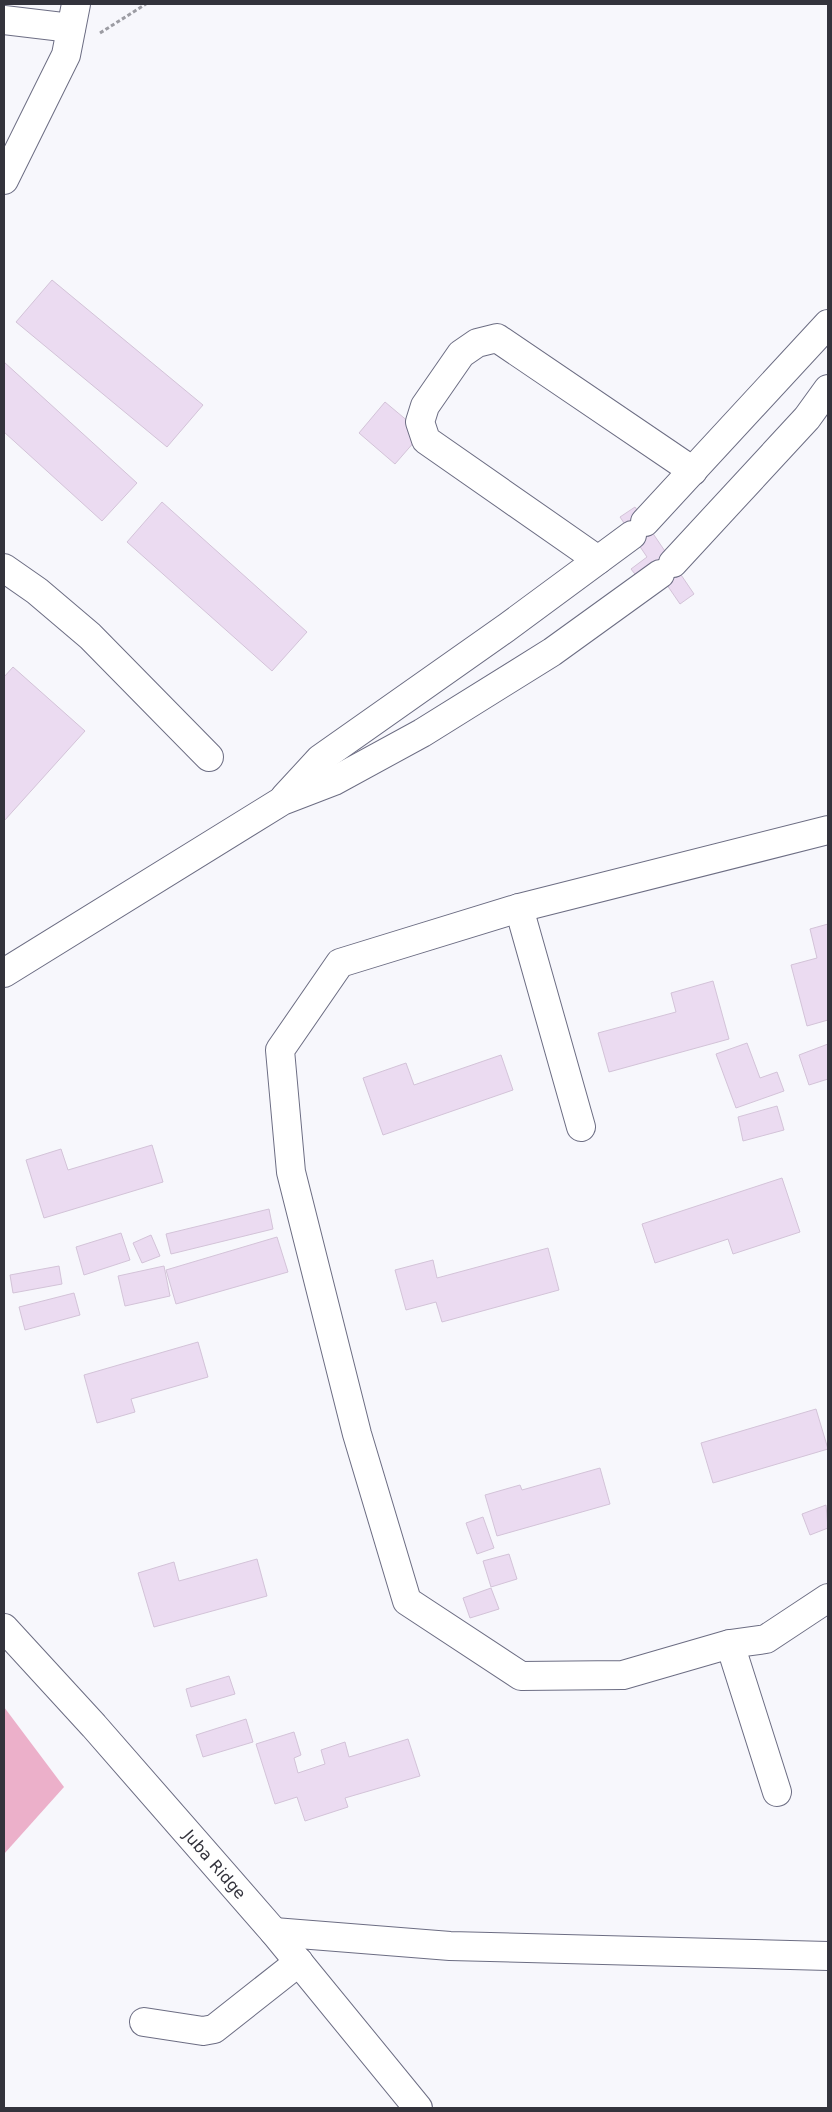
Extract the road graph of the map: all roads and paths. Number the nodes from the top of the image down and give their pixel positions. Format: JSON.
{"nodes":[{"id":1,"x":146,"y":4,"type":"edge"},
{"id":2,"x":74,"y":16,"type":"edge"},
{"id":3,"x":4,"y":20,"type":"edge"},
{"id":4,"x":66,"y":55,"type":"junction"},
{"id":5,"x":4,"y":180,"type":"edge"},
{"id":6,"x":828,"y":324,"type":"edge"},
{"id":7,"x":828,"y":389,"type":"edge"},
{"id":8,"x":693,"y":471,"type":"junction"},
{"id":9,"x":598,"y":560,"type":"junction"},
{"id":10,"x":4,"y":568,"type":"edge"},
{"id":11,"x":209,"y":757,"type":"dead end"},
{"id":12,"x":282,"y":801,"type":"junction"},
{"id":13,"x":828,"y":830,"type":"edge"},
{"id":14,"x":519,"y":908,"type":"junction"},
{"id":15,"x":4,"y":973,"type":"edge"},
{"id":16,"x":581,"y":1127,"type":"dead end"},
{"id":17,"x":828,"y":1598,"type":"edge"},
{"id":18,"x":4,"y":1628,"type":"edge"},
{"id":19,"x":730,"y":1644,"type":"junction"},
{"id":20,"x":777,"y":1792,"type":"dead end"},
{"id":21,"x":274,"y":1932,"type":"junction"},
{"id":22,"x":828,"y":1956,"type":"edge"},
{"id":23,"x":299,"y":1962,"type":"junction"},
{"id":24,"x":144,"y":2022,"type":"dead end"},
{"id":25,"x":418,"y":2108,"type":"edge"}],
"edges":[{"from":1,"to":4,"type":"path"},
{"from":2,"to":3,"type":"street"},
{"from":2,"to":4,"type":"street"},
{"from":4,"to":5,"type":"street"},
{"from":6,"to":8,"type":"street"},
{"from":7,"to":12,"type":"street"},
{"from":8,"to":9,"type":"street"},
{"from":8,"to":9,"type":"street"},
{"from":9,"to":12,"type":"street"},
{"from":10,"to":11,"type":"street"},
{"from":12,"to":15,"type":"street"},
{"from":13,"to":14,"type":"street"},
{"from":14,"to":16,"type":"street"},
{"from":14,"to":19,"type":"street"},
{"from":17,"to":19,"type":"street"},
{"from":18,"to":21,"type":"street","name":"Juba Ridge"},
{"from":19,"to":20,"type":"street"},
{"from":21,"to":22,"type":"street"},
{"from":21,"to":23,"type":"street","name":"Juba Ridge"},
{"from":23,"to":24,"type":"street"},
{"from":23,"to":25,"type":"street","name":"Juba Ridge"}]}
